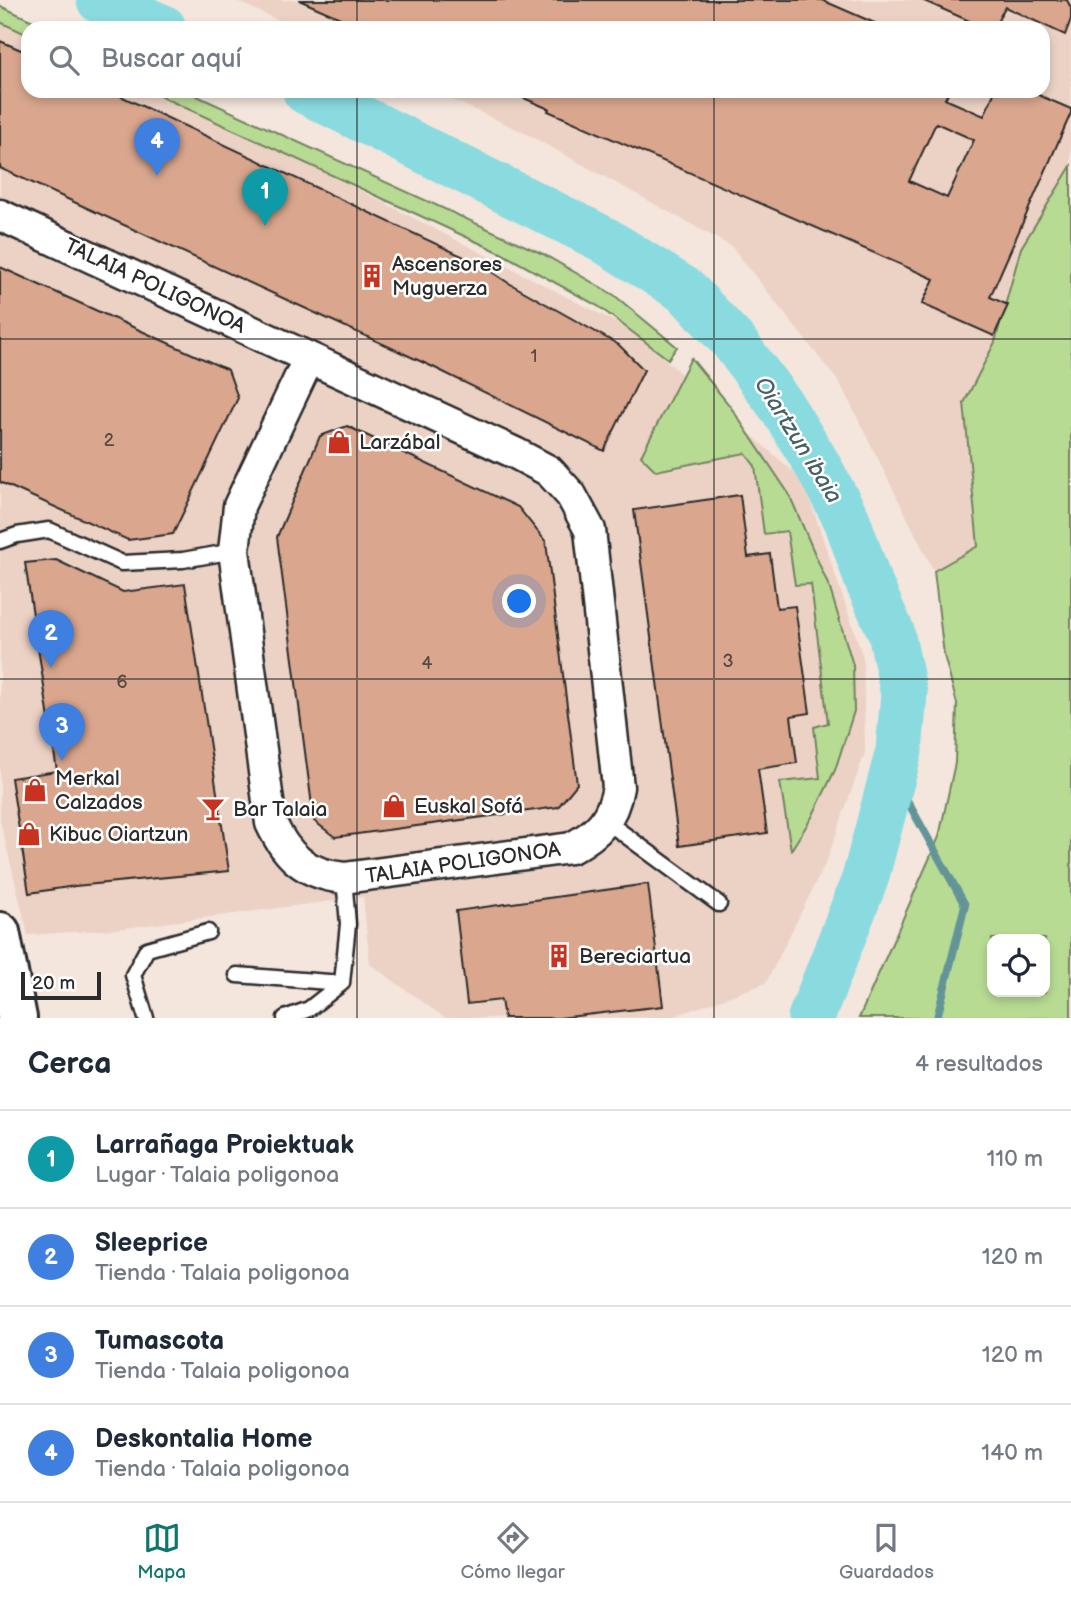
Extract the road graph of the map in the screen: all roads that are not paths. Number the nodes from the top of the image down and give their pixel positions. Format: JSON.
{"nodes":[{"id":1,"x":0,"y":215,"type":"edge"},
{"id":2,"x":309,"y":358,"type":"junction"},
{"id":3,"x":0,"y":541,"type":"edge"},
{"id":4,"x":234,"y":551,"type":"junction"},
{"id":5,"x":606,"y":821,"type":"junction"},
{"id":6,"x":344,"y":878,"type":"junction"},
{"id":7,"x":719,"y":904,"type":"dead end"},
{"id":8,"x":0,"y":932,"type":"edge"},
{"id":9,"x":208,"y":932,"type":"dead end"},
{"id":10,"x":237,"y":975,"type":"dead end"},
{"id":11,"x":342,"y":983,"type":"junction"},
{"id":12,"x":16,"y":1018,"type":"edge"},
{"id":13,"x":146,"y":1018,"type":"edge"},
{"id":14,"x":285,"y":1018,"type":"edge"}],
"edges":[{"from":1,"to":2,"type":"street","name":"TALAIA POLIGONOA"},
{"from":2,"to":4,"type":"street","name":"TALAIA POLIGONOA"},
{"from":2,"to":5,"type":"street","name":"TALAIA POLIGONOA"},
{"from":3,"to":4,"type":"lane"},
{"from":4,"to":6,"type":"street","name":"TALAIA POLIGONOA"},
{"from":5,"to":6,"type":"street","name":"TALAIA POLIGONOA"},
{"from":5,"to":7,"type":"lane"},
{"from":6,"to":11,"type":"lane"},
{"from":8,"to":12,"type":"main road"},
{"from":9,"to":13,"type":"lane"},
{"from":10,"to":11,"type":"lane"},
{"from":11,"to":14,"type":"lane"}]}
